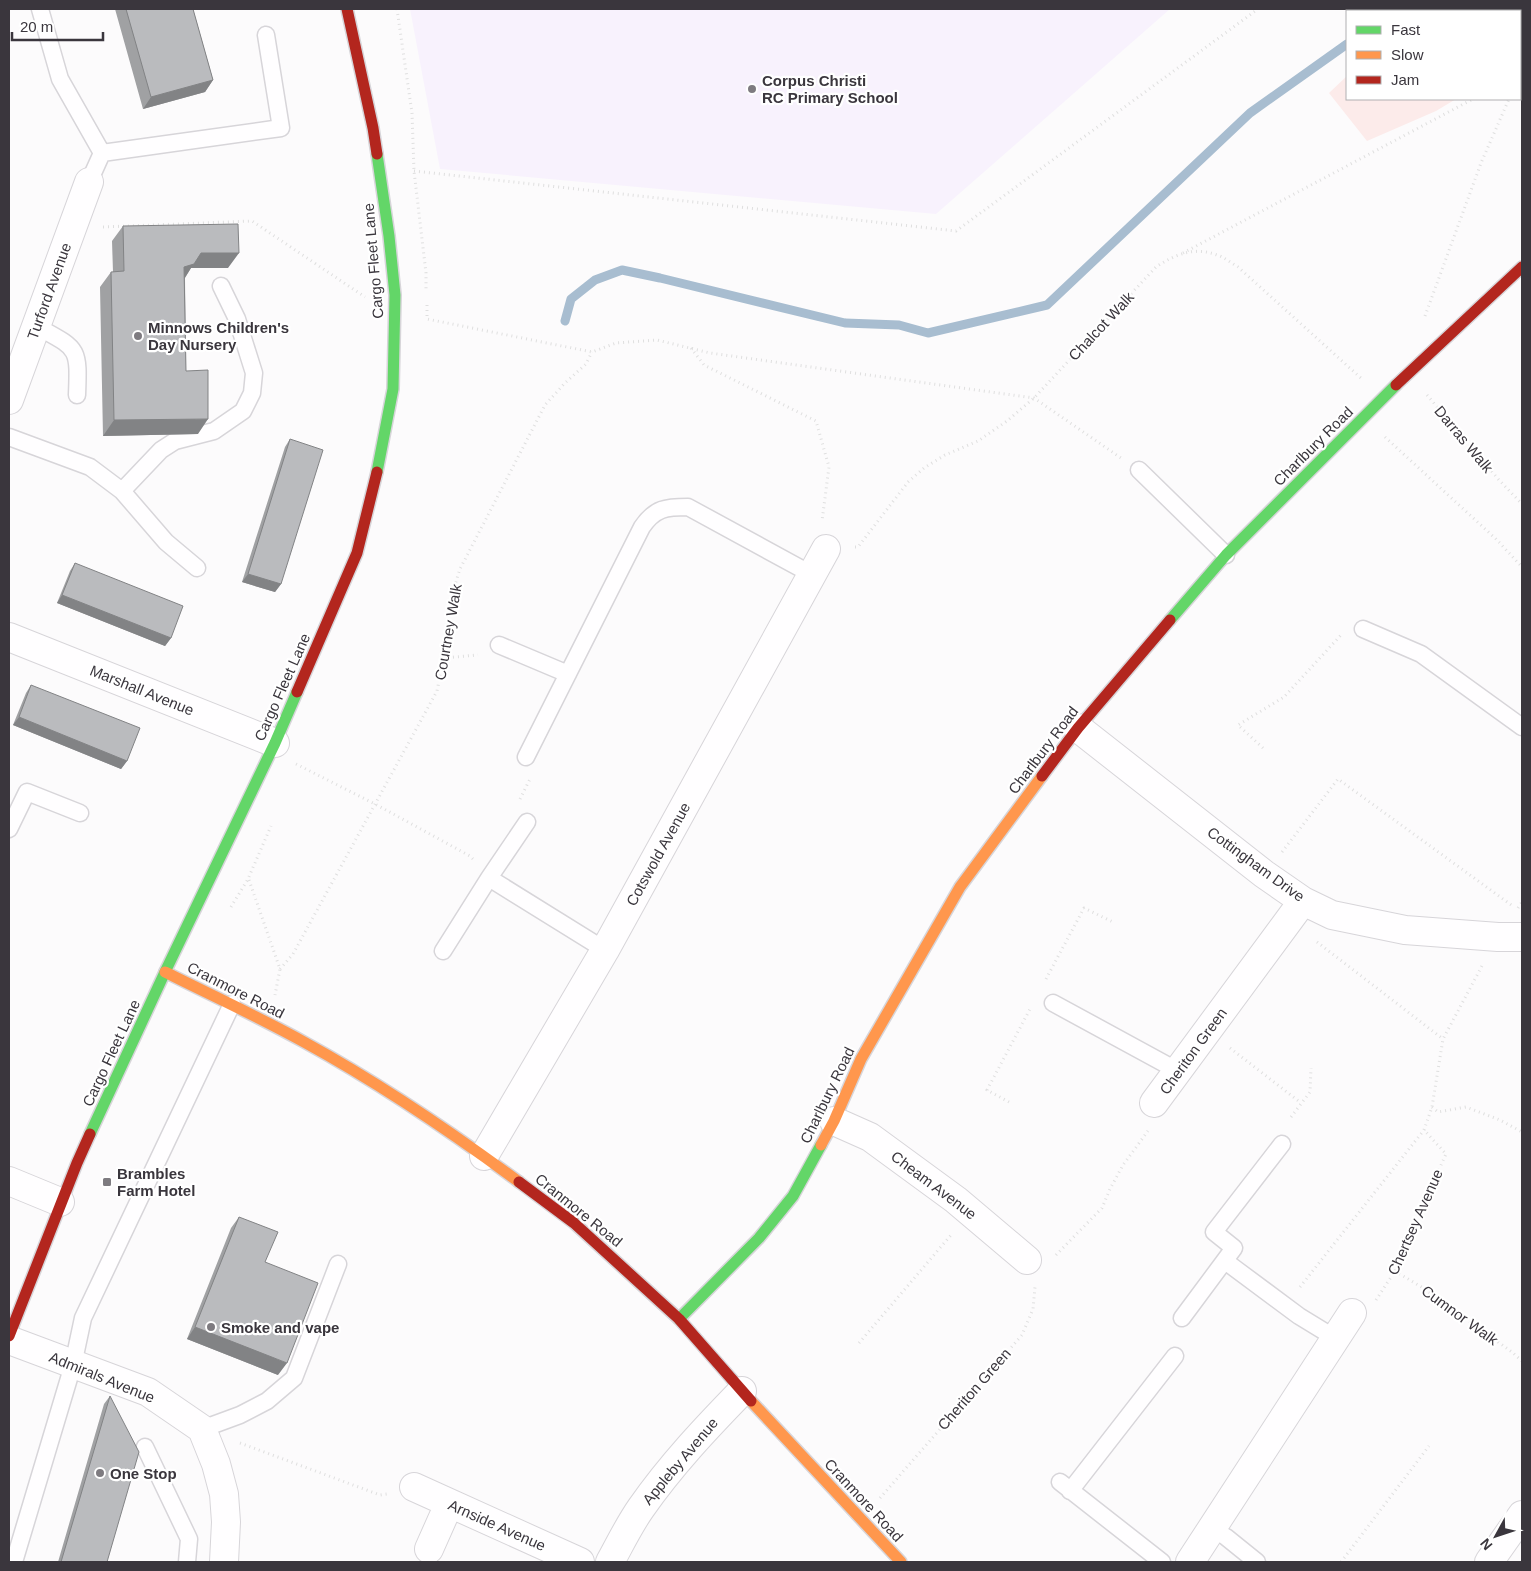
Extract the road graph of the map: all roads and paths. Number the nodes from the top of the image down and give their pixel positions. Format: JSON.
{"nodes":[{"id":1,"x":40,"y":9,"type":"edge"},
{"id":2,"x":347,"y":9,"type":"edge"},
{"id":3,"x":397,"y":9,"type":"edge"},
{"id":4,"x":1258,"y":9,"type":"edge"},
{"id":5,"x":266,"y":36,"type":"dead end"},
{"id":6,"x":1471,"y":100,"type":"edge"},
{"id":7,"x":1509,"y":100,"type":"edge"},
{"id":8,"x":102,"y":153,"type":"junction"},
{"id":9,"x":414,"y":171,"type":"junction"},
{"id":10,"x":89,"y":182,"type":"joint"},
{"id":11,"x":72,"y":228,"type":"junction"},
{"id":12,"x":1156,"y":267,"type":"junction"},
{"id":13,"x":1522,"y":268,"type":"edge"},
{"id":14,"x":221,"y":286,"type":"dead end"},
{"id":15,"x":426,"y":295,"type":"dead end"},
{"id":16,"x":364,"y":297,"type":"dead end"},
{"id":17,"x":1425,"y":317,"type":"dead end"},
{"id":18,"x":449,"y":324,"type":"dead end"},
{"id":19,"x":36,"y":326,"type":"junction"},
{"id":20,"x":691,"y":348,"type":"junction"},
{"id":21,"x":592,"y":352,"type":"junction"},
{"id":22,"x":1402,"y":380,"type":"junction"},
{"id":23,"x":77,"y":395,"type":"dead end"},
{"id":24,"x":1034,"y":398,"type":"junction"},
{"id":25,"x":1383,"y":398,"type":"junction"},
{"id":26,"x":9,"y":400,"type":"edge"},
{"id":27,"x":1362,"y":419,"type":"junction"},
{"id":28,"x":9,"y":437,"type":"edge"},
{"id":29,"x":1138,"y":470,"type":"joint"},
{"id":30,"x":122,"y":491,"type":"junction"},
{"id":31,"x":1522,"y":504,"type":"edge"},
{"id":32,"x":826,"y":549,"type":"junction"},
{"id":33,"x":1226,"y":555,"type":"junction"},
{"id":34,"x":1522,"y":567,"type":"edge"},
{"id":35,"x":197,"y":568,"type":"dead end"},
{"id":36,"x":811,"y":574,"type":"junction"},
{"id":37,"x":1363,"y":630,"type":"joint"},
{"id":38,"x":9,"y":637,"type":"edge"},
{"id":39,"x":499,"y":645,"type":"joint"},
{"id":40,"x":444,"y":658,"type":"junction"},
{"id":41,"x":568,"y":674,"type":"junction"},
{"id":42,"x":1522,"y":727,"type":"edge"},
{"id":43,"x":1078,"y":728,"type":"junction"},
{"id":44,"x":273,"y":747,"type":"junction"},
{"id":45,"x":1263,"y":748,"type":"dead end"},
{"id":46,"x":526,"y":757,"type":"joint"},
{"id":47,"x":375,"y":804,"type":"junction"},
{"id":48,"x":80,"y":813,"type":"dead end"},
{"id":49,"x":527,"y":822,"type":"joint"},
{"id":50,"x":9,"y":830,"type":"edge"},
{"id":51,"x":232,"y":832,"type":"junction"},
{"id":52,"x":1264,"y":874,"type":"junction"},
{"id":53,"x":489,"y":878,"type":"junction"},
{"id":54,"x":1517,"y":909,"type":"dead end"},
{"id":55,"x":1296,"y":911,"type":"junction"},
{"id":56,"x":1510,"y":937,"type":"edge"},
{"id":57,"x":605,"y":950,"type":"junction"},
{"id":58,"x":443,"y":951,"type":"dead end"},
{"id":59,"x":280,"y":969,"type":"junction"},
{"id":60,"x":165,"y":972,"type":"junction"},
{"id":61,"x":1054,"y":1003,"type":"dead end"},
{"id":62,"x":232,"y":1004,"type":"junction"},
{"id":63,"x":270,"y":1024,"type":"junction"},
{"id":64,"x":1208,"y":1030,"type":"junction"},
{"id":65,"x":1443,"y":1039,"type":"junction"},
{"id":66,"x":1311,"y":1068,"type":"dead end"},
{"id":67,"x":1178,"y":1071,"type":"junction"},
{"id":68,"x":1154,"y":1103,"type":"joint"},
{"id":69,"x":1301,"y":1103,"type":"junction"},
{"id":70,"x":1432,"y":1107,"type":"junction"},
{"id":71,"x":1291,"y":1117,"type":"dead end"},
{"id":72,"x":834,"y":1121,"type":"junction"},
{"id":73,"x":1424,"y":1130,"type":"junction"},
{"id":74,"x":1522,"y":1132,"type":"edge"},
{"id":75,"x":1282,"y":1144,"type":"dead end"},
{"id":76,"x":484,"y":1156,"type":"junction"},
{"id":77,"x":9,"y":1181,"type":"edge"},
{"id":78,"x":60,"y":1202,"type":"junction"},
{"id":79,"x":971,"y":1212,"type":"junction"},
{"id":80,"x":1027,"y":1260,"type":"junction"},
{"id":81,"x":1225,"y":1261,"type":"junction"},
{"id":82,"x":338,"y":1264,"type":"dead end"},
{"id":83,"x":1396,"y":1271,"type":"junction"},
{"id":84,"x":1285,"y":1305,"type":"junction"},
{"id":85,"x":1352,"y":1313,"type":"joint"},
{"id":86,"x":1182,"y":1318,"type":"dead end"},
{"id":87,"x":679,"y":1320,"type":"junction"},
{"id":88,"x":9,"y":1338,"type":"edge"},
{"id":89,"x":1335,"y":1338,"type":"junction"},
{"id":90,"x":860,"y":1343,"type":"dead end"},
{"id":91,"x":1175,"y":1356,"type":"dead end"},
{"id":92,"x":1522,"y":1361,"type":"edge"},
{"id":93,"x":74,"y":1365,"type":"junction"},
{"id":94,"x":742,"y":1391,"type":"junction"},
{"id":95,"x":202,"y":1429,"type":"junction"},
{"id":96,"x":1429,"y":1446,"type":"dead end"},
{"id":97,"x":145,"y":1447,"type":"dead end"},
{"id":98,"x":414,"y":1487,"type":"joint"},
{"id":99,"x":449,"y":1504,"type":"junction"},
{"id":100,"x":1522,"y":1515,"type":"edge"},
{"id":101,"x":862,"y":1519,"type":"junction"},
{"id":102,"x":1213,"y":1529,"type":"junction"},
{"id":103,"x":429,"y":1549,"type":"dead end"},
{"id":104,"x":14,"y":1562,"type":"edge"},
{"id":105,"x":187,"y":1562,"type":"edge"},
{"id":106,"x":224,"y":1562,"type":"edge"},
{"id":107,"x":580,"y":1562,"type":"edge"},
{"id":108,"x":610,"y":1562,"type":"edge"},
{"id":109,"x":901,"y":1562,"type":"edge"},
{"id":110,"x":1162,"y":1562,"type":"edge"},
{"id":111,"x":1190,"y":1562,"type":"edge"},
{"id":112,"x":1257,"y":1562,"type":"edge"},
{"id":113,"x":1341,"y":1562,"type":"edge"},
{"id":114,"x":1489,"y":1562,"type":"edge"}],
"edges":[{"from":1,"to":8,"type":"lane"},
{"from":2,"to":44,"type":"street","name":"Cargo Fleet Lane"},
{"from":3,"to":9,"type":"path"},
{"from":4,"to":9,"type":"path"},
{"from":5,"to":8,"type":"lane"},
{"from":6,"to":12,"type":"path"},
{"from":7,"to":17,"type":"path"},
{"from":8,"to":10,"type":"lane"},
{"from":9,"to":15,"type":"path"},
{"from":10,"to":11,"type":"street","name":"Turford Avenue"},
{"from":11,"to":16,"type":"path"},
{"from":11,"to":19,"type":"street","name":"Turford Avenue"},
{"from":12,"to":24,"type":"path","name":"Chalcot Walk"},
{"from":12,"to":25,"type":"path","name":"Chalcot Walk"},
{"from":13,"to":22,"type":"street","name":"Charlbury Road"},
{"from":14,"to":30,"type":"lane"},
{"from":18,"to":21,"type":"path"},
{"from":19,"to":23,"type":"lane"},
{"from":19,"to":26,"type":"street","name":"Turford Avenue"},
{"from":20,"to":21,"type":"path"},
{"from":20,"to":24,"type":"path"},
{"from":20,"to":32,"type":"path"},
{"from":21,"to":40,"type":"path","name":"Courtney Walk"},
{"from":22,"to":25,"type":"street","name":"Charlbury Road"},
{"from":22,"to":31,"type":"path","name":"Darras Walk"},
{"from":24,"to":29,"type":"path"},
{"from":24,"to":32,"type":"path","name":"Chalcot Walk"},
{"from":25,"to":27,"type":"street","name":"Charlbury Road"},
{"from":27,"to":33,"type":"street","name":"Charlbury Road"},
{"from":27,"to":34,"type":"path"},
{"from":28,"to":30,"type":"lane"},
{"from":29,"to":33,"type":"lane"},
{"from":30,"to":35,"type":"lane"},
{"from":32,"to":36,"type":"street","name":"Cotswold Avenue"},
{"from":33,"to":43,"type":"street","name":"Charlbury Road"},
{"from":36,"to":41,"type":"lane"},
{"from":36,"to":57,"type":"street","name":"Cotswold Avenue"},
{"from":37,"to":42,"type":"lane"},
{"from":37,"to":45,"type":"path"},
{"from":38,"to":44,"type":"street","name":"Marshall Avenue"},
{"from":39,"to":40,"type":"path"},
{"from":39,"to":41,"type":"lane"},
{"from":40,"to":47,"type":"path","name":"Courtney Walk"},
{"from":41,"to":46,"type":"lane"},
{"from":43,"to":52,"type":"street","name":"Cottingham Drive"},
{"from":43,"to":72,"type":"street","name":"Charlbury Road"},
{"from":44,"to":47,"type":"path"},
{"from":44,"to":51,"type":"street","name":"Cargo Fleet Lane"},
{"from":46,"to":49,"type":"path"},
{"from":47,"to":53,"type":"path"},
{"from":47,"to":59,"type":"path","name":"Courtney Walk"},
{"from":48,"to":50,"type":"lane"},
{"from":49,"to":53,"type":"lane"},
{"from":51,"to":59,"type":"path"},
{"from":51,"to":60,"type":"street","name":"Cargo Fleet Lane"},
{"from":52,"to":54,"type":"path"},
{"from":52,"to":55,"type":"street","name":"Cottingham Drive"},
{"from":53,"to":57,"type":"lane"},
{"from":53,"to":58,"type":"lane"},
{"from":55,"to":56,"type":"street","name":"Cottingham Drive"},
{"from":55,"to":64,"type":"street","name":"Cheriton Green"},
{"from":55,"to":65,"type":"path"},
{"from":56,"to":65,"type":"path"},
{"from":57,"to":76,"type":"street","name":"Cotswold Avenue"},
{"from":59,"to":63,"type":"path"},
{"from":60,"to":62,"type":"street","name":"Cranmore Road"},
{"from":60,"to":78,"type":"street","name":"Cargo Fleet Lane"},
{"from":61,"to":67,"type":"lane"},
{"from":62,"to":63,"type":"street","name":"Cranmore Road"},
{"from":62,"to":93,"type":"lane"},
{"from":63,"to":76,"type":"street","name":"Cranmore Road"},
{"from":64,"to":67,"type":"street","name":"Cheriton Green"},
{"from":64,"to":69,"type":"path"},
{"from":65,"to":70,"type":"path"},
{"from":66,"to":69,"type":"path"},
{"from":67,"to":68,"type":"street","name":"Cheriton Green"},
{"from":68,"to":80,"type":"path","name":"Cheriton Green"},
{"from":69,"to":71,"type":"path"},
{"from":70,"to":73,"type":"path"},
{"from":70,"to":74,"type":"path"},
{"from":72,"to":79,"type":"street","name":"Cheam Avenue"},
{"from":72,"to":87,"type":"street","name":"Charlbury Road"},
{"from":73,"to":83,"type":"path","name":"Chertsey Avenue"},
{"from":73,"to":84,"type":"path"},
{"from":75,"to":81,"type":"lane"},
{"from":76,"to":87,"type":"street","name":"Cranmore Road"},
{"from":77,"to":78,"type":"street"},
{"from":78,"to":88,"type":"street","name":"Cargo Fleet Lane"},
{"from":79,"to":80,"type":"street","name":"Cheam Avenue"},
{"from":79,"to":90,"type":"path"},
{"from":80,"to":101,"type":"path","name":"Cheriton Green"},
{"from":81,"to":84,"type":"lane"},
{"from":81,"to":86,"type":"lane"},
{"from":82,"to":95,"type":"lane"},
{"from":83,"to":85,"type":"path","name":"Chertsey Avenue"},
{"from":83,"to":92,"type":"path","name":"Cumnor Walk"},
{"from":84,"to":89,"type":"lane"},
{"from":85,"to":89,"type":"street"},
{"from":87,"to":94,"type":"street","name":"Cranmore Road"},
{"from":88,"to":93,"type":"street","name":"Admirals Avenue"},
{"from":89,"to":102,"type":"street"},
{"from":91,"to":110,"type":"lane"},
{"from":93,"to":95,"type":"street","name":"Admirals Avenue"},
{"from":93,"to":104,"type":"lane"},
{"from":94,"to":101,"type":"street","name":"Cranmore Road"},
{"from":94,"to":108,"type":"street","name":"Appleby Avenue"},
{"from":95,"to":98,"type":"path"},
{"from":95,"to":106,"type":"street"},
{"from":96,"to":113,"type":"path"},
{"from":97,"to":105,"type":"lane"},
{"from":98,"to":99,"type":"street","name":"Arnside Avenue"},
{"from":99,"to":103,"type":"street"},
{"from":99,"to":107,"type":"street","name":"Arnside Avenue"},
{"from":100,"to":114,"type":"street"},
{"from":101,"to":109,"type":"street","name":"Cranmore Road"},
{"from":102,"to":111,"type":"street"},
{"from":102,"to":112,"type":"lane"}]}
